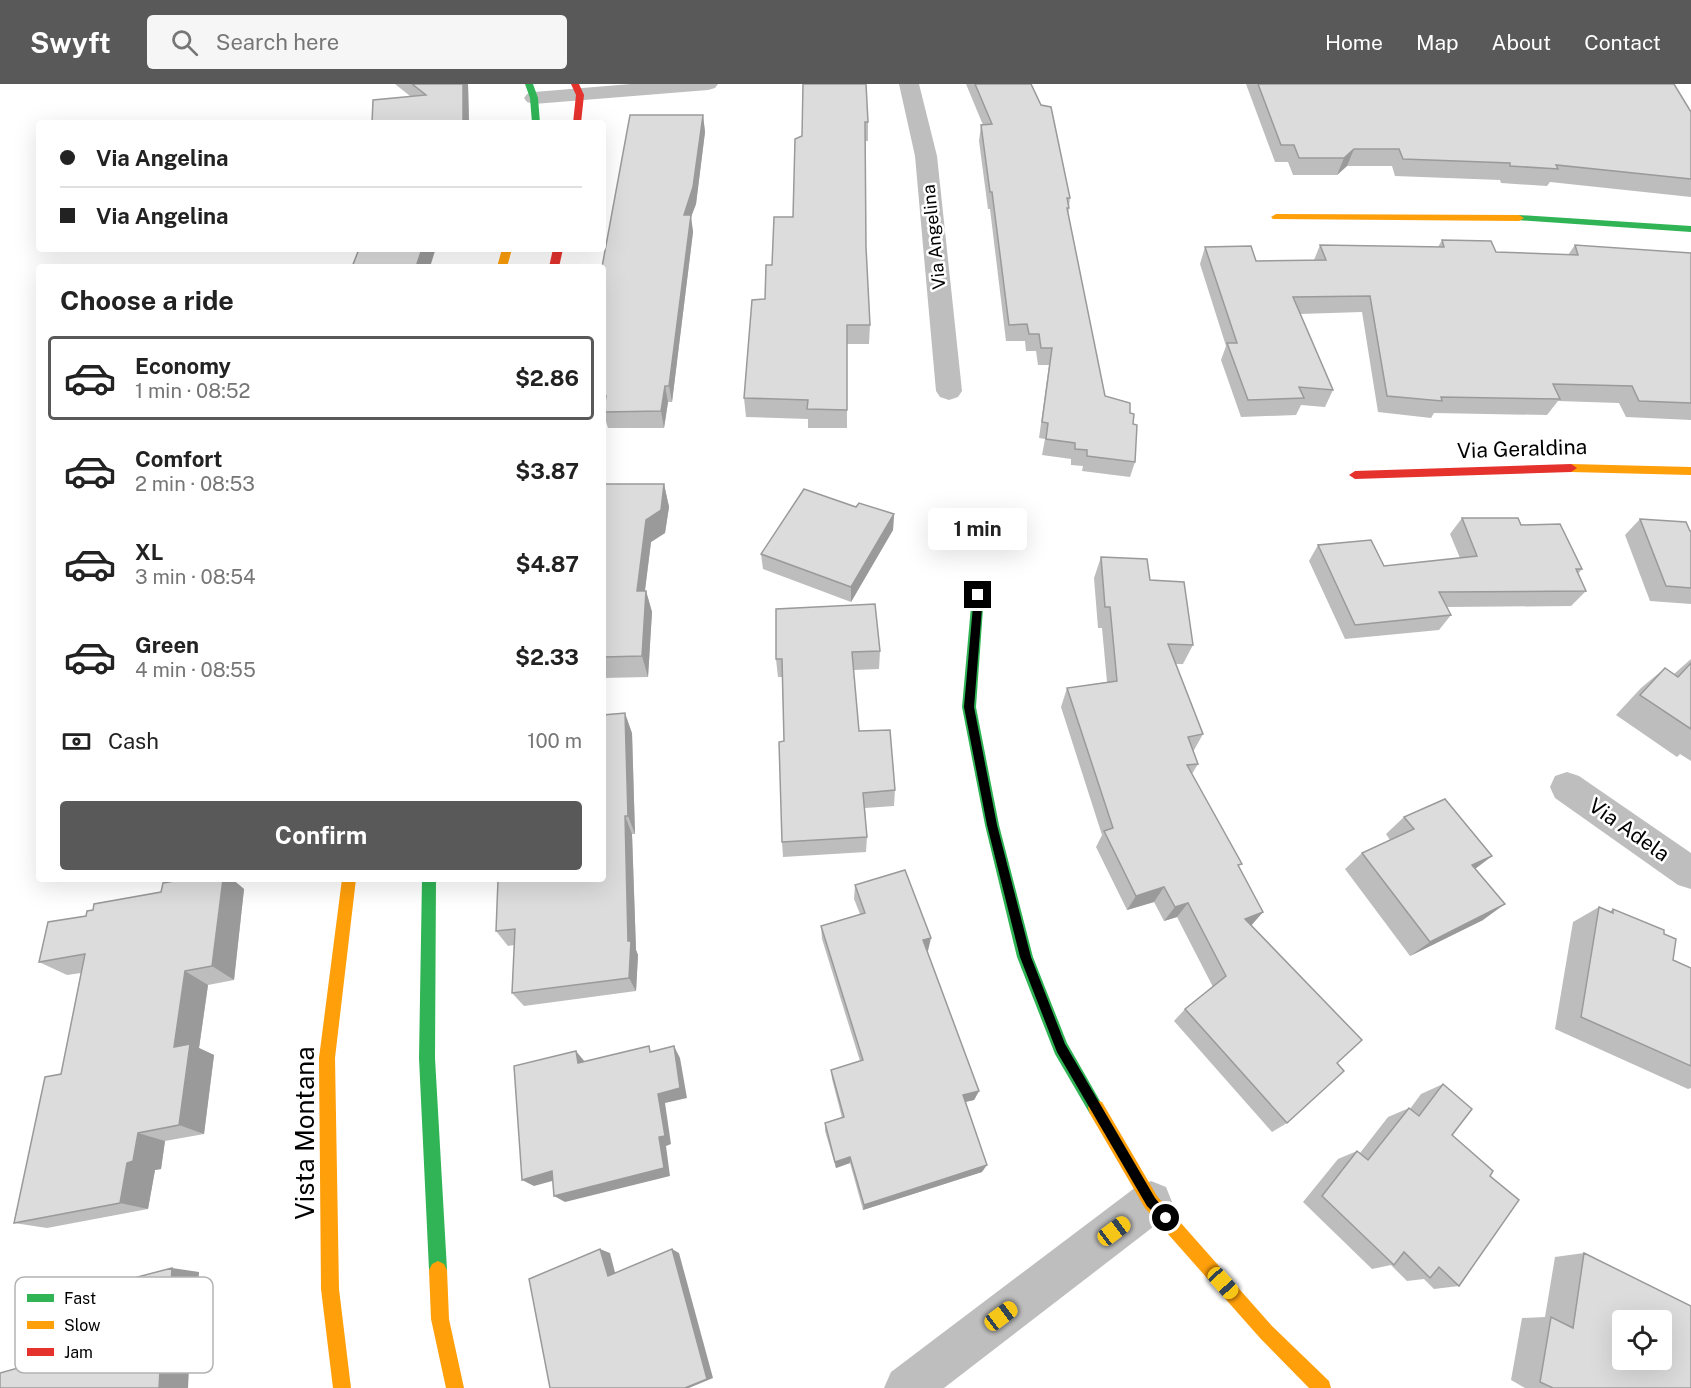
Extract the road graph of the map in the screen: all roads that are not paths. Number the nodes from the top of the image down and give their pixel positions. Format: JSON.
{"nodes":[{"id":1,"x":708,"y":84,"type":"edge"},
{"id":2,"x":909,"y":84,"type":"edge"},
{"id":3,"x":577,"y":89,"type":"edge"},
{"id":4,"x":532,"y":91,"type":"edge"},
{"id":5,"x":536,"y":120,"type":"edge"},
{"id":6,"x":577,"y":120,"type":"edge"},
{"id":7,"x":1276,"y":216,"type":"dead end"},
{"id":8,"x":1691,"y":229,"type":"edge"},
{"id":9,"x":949,"y":391,"type":"dead end"},
{"id":10,"x":1691,"y":471,"type":"edge"},
{"id":11,"x":1354,"y":475,"type":"dead end"},
{"id":12,"x":978,"y":595,"type":"dead end"},
{"id":13,"x":1567,"y":787,"type":"dead end"},
{"id":14,"x":1691,"y":873,"type":"edge"},
{"id":15,"x":349,"y":882,"type":"edge"},
{"id":16,"x":429,"y":882,"type":"edge"},
{"id":17,"x":1151,"y":1202,"type":"junction"},
{"id":18,"x":342,"y":1388,"type":"edge"},
{"id":19,"x":455,"y":1388,"type":"edge"},
{"id":20,"x":907,"y":1388,"type":"edge"},
{"id":21,"x":1323,"y":1388,"type":"edge"}],
"edges":[{"from":1,"to":3,"type":"street"},
{"from":2,"to":9,"type":"street","name":"Via Angelina"},
{"from":3,"to":4,"type":"street"},
{"from":3,"to":6,"type":"street"},
{"from":4,"to":5,"type":"street"},
{"from":7,"to":8,"type":"street"},
{"from":10,"to":11,"type":"street","name":"Via Geraldina"},
{"from":12,"to":17,"type":"street"},
{"from":13,"to":14,"type":"street","name":"Via Adela"},
{"from":15,"to":18,"type":"street","name":"Vista Montana"},
{"from":16,"to":19,"type":"street"},
{"from":17,"to":20,"type":"street"},
{"from":17,"to":21,"type":"street"}]}
